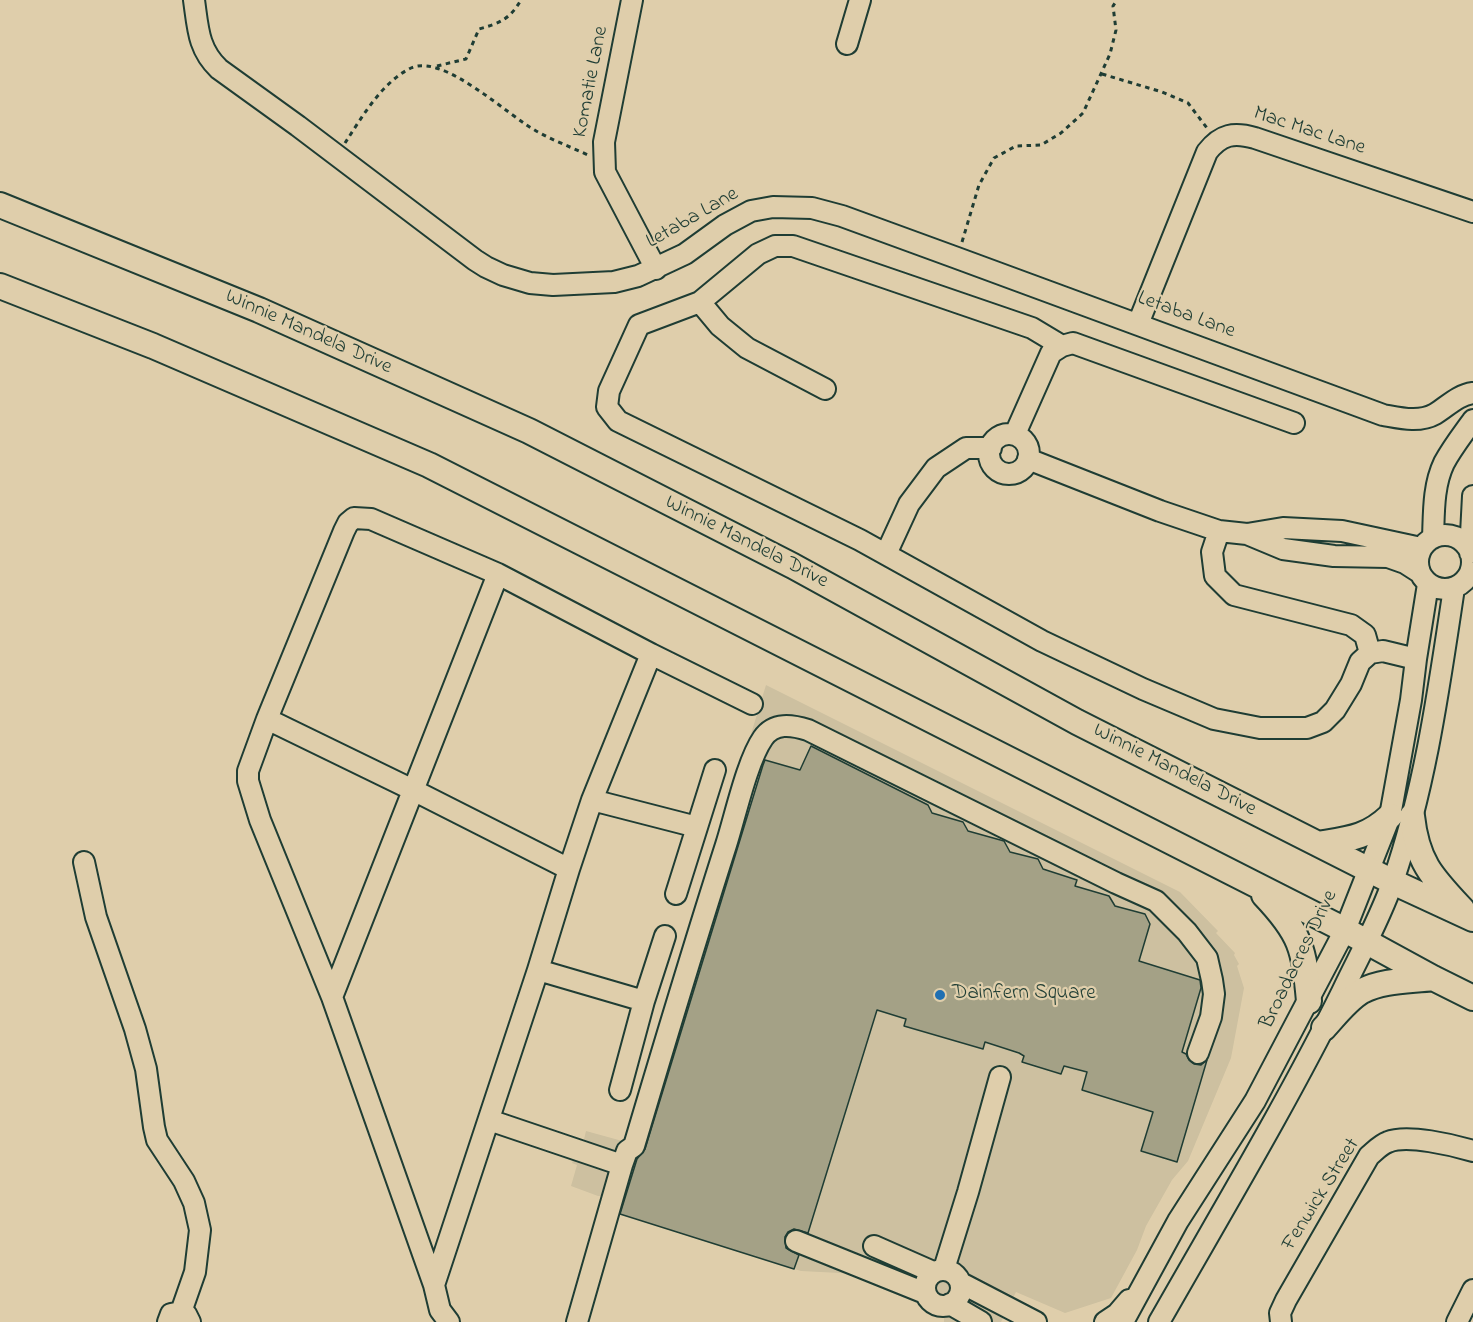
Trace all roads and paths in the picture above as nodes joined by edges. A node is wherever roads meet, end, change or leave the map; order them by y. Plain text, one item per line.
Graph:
1 (194, 0) edge
2 (521, 0) edge
3 (632, 0) edge
4 (860, 0) edge
5 (1117, 0) edge
6 (847, 44) dead end
7 (436, 66) junction
8 (1101, 74) junction
9 (1214, 144) junction
10 (337, 156) junction
11 (603, 162) junction
12 (0, 205) edge
13 (1473, 212) edge
14 (957, 258) junction
15 (656, 268) junction
16 (0, 286) edge
17 (700, 302) junction
18 (1138, 324) junction
19 (1062, 346) junction
20 (825, 389) dead end
21 (1473, 393) edge
22 (1473, 420) edge
23 (1294, 423) dead end
24 (1015, 434) junction
25 (990, 448) junction
26 (1028, 459) junction
27 (1473, 496) edge
28 (1219, 531) junction
29 (1247, 534) junction
30 (1427, 543) junction
31 (886, 554) junction
32 (1471, 557) edge
33 (498, 574) junction
34 (1424, 578) junction
35 (1464, 583) edge
36 (1370, 653) junction
37 (651, 654) junction
38 (1416, 658) junction
39 (752, 704) dead end
40 (267, 719) junction
41 (715, 770) dead end
42 (413, 790) junction
43 (592, 800) junction
44 (1401, 816) junction
45 (697, 827) junction
46 (1318, 844) junction
47 (84, 862) dead end
48 (568, 869) junction
49 (1369, 869) junction
50 (1393, 882) junction
51 (1255, 884) junction
52 (676, 894) dead end
53 (1472, 918) edge
54 (1345, 930) junction
55 (665, 936) dead end
56 (1366, 941) junction
57 (538, 970) junction
58 (1433, 978) junction
59 (332, 997) junction
60 (1473, 998) edge
61 (644, 1001) junction
62 (1309, 1001) junction
63 (1324, 1028) junction
64 (1198, 1053) dead end
65 (1000, 1077) dead end
66 (620, 1090) dead end
67 (489, 1120) junction
68 (1473, 1151) edge
69 (622, 1165) junction
70 (796, 1241) dead end
71 (874, 1246) dead end
72 (938, 1271) junction
73 (961, 1283) junction
74 (434, 1285) junction
75 (1143, 1285) junction
76 (1473, 1290) edge
77 (925, 1293) junction
78 (951, 1304) junction
79 (180, 1318) edge
80 (449, 1322) edge
81 (577, 1322) edge
82 (981, 1322) edge
83 (1036, 1322) edge
84 (1105, 1322) edge
85 (1123, 1322) edge
86 (1159, 1322) edge
87 (1281, 1322) edge
88 (1457, 1322) edge

1 - 10 street, Letaba Lane
2 - 7 path
3 - 11 street, Komatie Lane
4 - 6 street
5 - 8 path
7 - 10 path
7 - 11 path
8 - 9 path
8 - 14 path
9 - 13 street, Mac Mac Lane
9 - 18 street
10 - 15 street, Letaba Lane
11 - 15 street, Komatie Lane
12 - 46 main road, Winnie Mandela Drive
14 - 15 street, Letaba Lane
14 - 18 street, Letaba Lane
16 - 51 main road
17 - 19 street
17 - 20 street
17 - 31 street
18 - 21 street, Letaba Lane
19 - 23 street
19 - 24 street
22 - 30 street
24 - 25 street
24 - 26 street
25 - 26 street
25 - 31 street
26 - 28 street
27 - 32 street
28 - 29 street
28 - 36 street
29 - 30 street
29 - 34 street
30 - 32 street
30 - 34 street
31 - 36 street
32 - 35 street
33 - 37 street
33 - 40 street
33 - 42 street
34 - 35 street
34 - 38 street, Broadacres Drive
35 - 44 street, Broadacres Drive
36 - 38 street
37 - 39 street
37 - 43 street
38 - 44 street, Broadacres Drive
40 - 42 street
40 - 59 street
41 - 45 street
42 - 48 street
42 - 59 street
43 - 45 street
43 - 48 street
44 - 46 main road
44 - 49 street, Broadacres Drive
44 - 50 street, Broadacres Drive
44 - 53 main road
45 - 52 street
46 - 49 main road, Winnie Mandela Drive
47 - 79 street
48 - 57 street
49 - 50 main road, Winnie Mandela Drive
49 - 54 street, Broadacres Drive
50 - 53 main road, Winnie Mandela Drive
50 - 56 street, Broadacres Drive
51 - 54 main road
51 - 62 main road
54 - 56 main road
54 - 62 street, Broadacres Drive
55 - 61 street
56 - 58 main road
56 - 63 street, Broadacres Drive
57 - 61 street
57 - 67 street
58 - 60 main road
58 - 63 main road
59 - 74 street
61 - 66 street
62 - 75 street, Broadacres Drive
63 - 86 street, Broadacres Drive
64 - 69 street
65 - 72 street
67 - 69 street
67 - 74 street
68 - 87 street, Fenwick Street
69 - 81 street
70 - 77 street
71 - 72 street
72 - 73 street
72 - 77 street
73 - 78 street
73 - 83 street
74 - 80 street
75 - 84 street
75 - 85 street, Broadacres Drive
76 - 88 street
77 - 78 street
78 - 82 street

